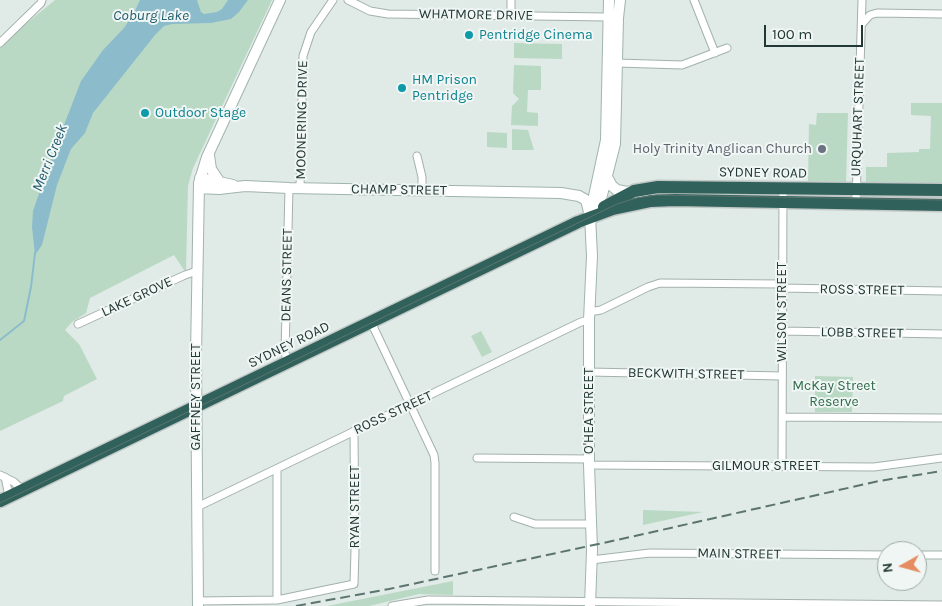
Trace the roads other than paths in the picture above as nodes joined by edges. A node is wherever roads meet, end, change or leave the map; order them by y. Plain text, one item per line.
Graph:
1 (42, 0) edge
2 (280, 0) edge
3 (334, 0) edge
4 (348, 0) edge
5 (511, 0) edge
6 (609, 0) edge
7 (620, 0) edge
8 (694, 0) edge
9 (862, 0) edge
10 (877, 13) junction
11 (942, 14) edge
12 (511, 15) junction
13 (613, 18) junction
14 (861, 25) junction
15 (0, 43) edge
16 (726, 48) dead end
17 (715, 53) junction
18 (617, 63) junction
19 (209, 154) junction
20 (417, 156) dead end
21 (607, 177) junction
22 (218, 181) junction
23 (199, 183) junction
24 (236, 186) junction
25 (595, 186) junction
26 (289, 188) junction
27 (300, 188) junction
28 (783, 188) junction
29 (856, 189) junction
30 (422, 190) junction
31 (942, 190) edge
32 (634, 191) junction
33 (561, 193) junction
34 (783, 202) junction
35 (856, 203) junction
36 (942, 205) edge
37 (590, 216) junction
38 (196, 271) junction
39 (782, 286) junction
40 (942, 291) edge
41 (589, 316) junction
42 (371, 322) junction
43 (78, 324) dead end
44 (782, 331) junction
45 (942, 334) edge
46 (288, 362) junction
47 (589, 372) junction
48 (782, 376) junction
49 (410, 405) junction
50 (196, 406) junction
51 (782, 417) junction
52 (942, 418) edge
53 (354, 431) junction
54 (477, 458) dead end
55 (942, 458) edge
56 (589, 462) junction
57 (782, 466) junction
58 (277, 468) junction
59 (2, 476) edge
60 (22, 490) junction
61 (5, 498) edge
62 (197, 507) junction
63 (514, 517) dead end
64 (590, 524) junction
65 (877, 555) edge
66 (927, 555) edge
67 (942, 555) edge
68 (591, 560) junction
69 (435, 571) dead end
70 (277, 600) junction
71 (198, 603) edge
72 (590, 604) edge
73 (732, 604) edge
74 (942, 605) edge
75 (392, 606) edge

1 - 15 street
2 - 19 street, GAFFNEY STREET
3 - 27 street, MOONERING DRIVE
4 - 12 street, WHATMORE DRIVE
5 - 12 street
6 - 13 street
7 - 13 street
8 - 17 street
9 - 10 street
9 - 14 street, URQUHART STREET
10 - 11 street
10 - 14 street
12 - 13 street, WHATMORE DRIVE
13 - 18 street
13 - 25 street
14 - 29 street, URQUHART STREET
16 - 17 street
17 - 18 street
18 - 21 street
19 - 22 street
19 - 23 street, GAFFNEY STREET
20 - 30 street
21 - 32 street
21 - 37 street
22 - 23 street, CHAMP STREET
22 - 24 street, CHAMP STREET
23 - 24 street, CHAMP STREET
23 - 38 street, GAFFNEY STREET
24 - 26 street, CHAMP STREET
25 - 33 street, CHAMP STREET
25 - 37 street
26 - 27 street, CHAMP STREET
26 - 46 street, DEANS STREET
27 - 30 street, CHAMP STREET
28 - 29 highway, SYDNEY ROAD
28 - 32 highway, SYDNEY ROAD
28 - 34 street, WILSON STREET
29 - 31 highway, SYDNEY ROAD
29 - 35 street, URQUHART STREET
30 - 33 street, CHAMP STREET
32 - 37 highway, SYDNEY ROAD
33 - 37 street, CHAMP STREET
34 - 35 highway, SYDNEY ROAD
34 - 37 highway, SYDNEY ROAD
34 - 39 street, WILSON STREET
35 - 36 highway, SYDNEY ROAD
37 - 41 street, O'HEA STREET
37 - 42 highway, SYDNEY ROAD
38 - 43 street, LAKE GROVE
38 - 50 street, GAFFNEY STREET
39 - 40 street, ROSS STREET
39 - 41 street, ROSS STREET
39 - 44 street, WILSON STREET
41 - 47 street, O'HEA STREET
41 - 49 street, ROSS STREET
42 - 46 highway, SYDNEY ROAD
42 - 49 street
44 - 45 street, LOBB STREET
44 - 48 street, WILSON STREET
46 - 50 highway, SYDNEY ROAD
47 - 48 street, BECKWITH STREET
47 - 56 street, O'HEA STREET
48 - 51 street, WILSON STREET
49 - 53 street, ROSS STREET
49 - 69 street
50 - 60 highway, SYDNEY ROAD
50 - 62 street, GAFFNEY STREET
51 - 52 street
51 - 57 street, WILSON STREET
53 - 58 street, ROSS STREET
53 - 70 street, RYAN STREET
54 - 56 street, GILMOUR STREET
55 - 57 street, GILMOUR STREET
56 - 57 street, GILMOUR STREET
56 - 64 street, O'HEA STREET
58 - 62 street, ROSS STREET
58 - 70 street
59 - 60 street
59 - 61 street
60 - 61 highway, SYDNEY ROAD
62 - 71 street, GAFFNEY STREET
63 - 64 street
64 - 68 street, O'HEA STREET
65 - 68 street, MAIN STREET
66 - 67 street
68 - 72 street, O'HEA STREET
70 - 71 street
72 - 73 street
72 - 75 street
73 - 74 street

